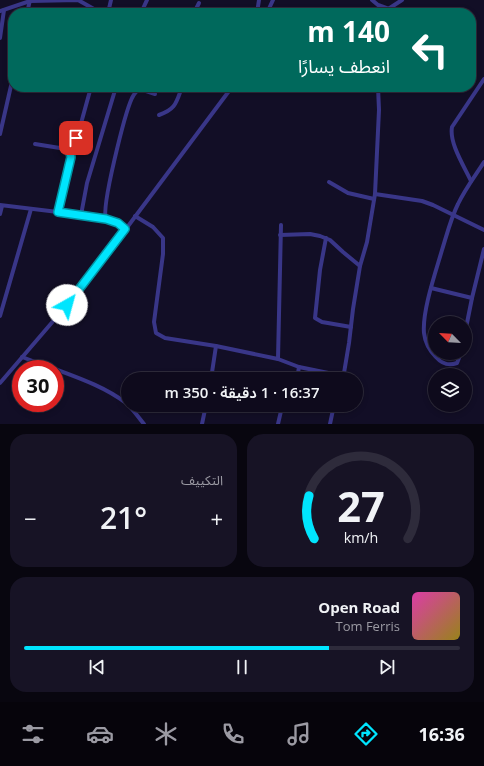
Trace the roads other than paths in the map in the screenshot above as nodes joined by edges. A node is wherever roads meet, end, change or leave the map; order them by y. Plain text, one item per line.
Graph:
1 (30, 0) edge
2 (372, 0) edge
3 (402, 0) edge
4 (198, 3) dead end
5 (93, 8) edge
6 (196, 8) edge
7 (389, 8) joint
8 (2, 10) edge
9 (0, 38) edge
10 (484, 79) edge
11 (476, 91) edge
12 (10, 92) edge
13 (90, 92) edge
14 (114, 92) edge
15 (135, 92) edge
16 (149, 92) edge
17 (180, 92) edge
18 (227, 92) edge
19 (378, 92) edge
20 (475, 92) edge
21 (155, 94) dead end
22 (159, 115) dead end
23 (0, 134) edge
24 (35, 144) dead end
25 (69, 151) junction
26 (484, 162) edge
27 (471, 180) junction
28 (329, 182) dead end
29 (375, 194) junction
30 (374, 199) junction
31 (1, 206) edge
32 (31, 209) junction
33 (58, 212) junction
34 (0, 214) edge
35 (81, 215) junction
36 (454, 215) junction
37 (135, 216) junction
38 (106, 219) junction
39 (281, 225) dead end
40 (125, 229) junction
41 (484, 230) edge
42 (280, 235) junction
43 (326, 238) junction
44 (484, 249) edge
45 (360, 266) junction
46 (431, 288) junction
47 (472, 298) junction
48 (0, 316) edge
49 (468, 316) edge
50 (351, 327) junction
51 (216, 346) junction
52 (428, 347) edge
53 (22, 357) junction
54 (278, 359) junction
55 (30, 360) edge
56 (440, 360) edge
57 (458, 360) edge
58 (299, 367) junction
59 (64, 372) edge
60 (212, 372) edge
61 (298, 372) edge
62 (319, 372) edge
63 (344, 372) edge
64 (0, 383) edge
65 (205, 412) edge
66 (281, 412) edge
67 (333, 412) edge
68 (144, 424) edge
69 (202, 424) edge
70 (278, 424) edge
71 (330, 424) edge

1 - 5 street
1 - 8 street
2 - 7 street
3 - 7 street
4 - 6 street
8 - 9 street
10 - 11 street
12 - 23 street
13 - 25 street
14 - 35 street
15 - 38 street
16 - 21 street
17 - 22 street
18 - 37 street
19 - 29 street
20 - 27 street
24 - 25 street
25 - 33 street
26 - 27 street
27 - 36 street
28 - 30 street
29 - 30 street
29 - 36 street
30 - 45 street
31 - 32 street
31 - 34 street
32 - 33 street
32 - 48 street
33 - 35 street
35 - 38 street
36 - 41 street
36 - 46 street
37 - 40 street
37 - 51 street
38 - 40 street
39 - 42 street
40 - 53 street
42 - 43 street
42 - 54 street
43 - 45 street
43 - 50 street
44 - 47 street
45 - 50 street
46 - 47 street
46 - 52 street
47 - 49 street
50 - 63 street
51 - 54 street
51 - 60 street
53 - 55 street
53 - 64 street
54 - 58 street
56 - 57 street
58 - 61 street
58 - 62 street
59 - 68 street
65 - 69 street
66 - 70 street
67 - 71 street

